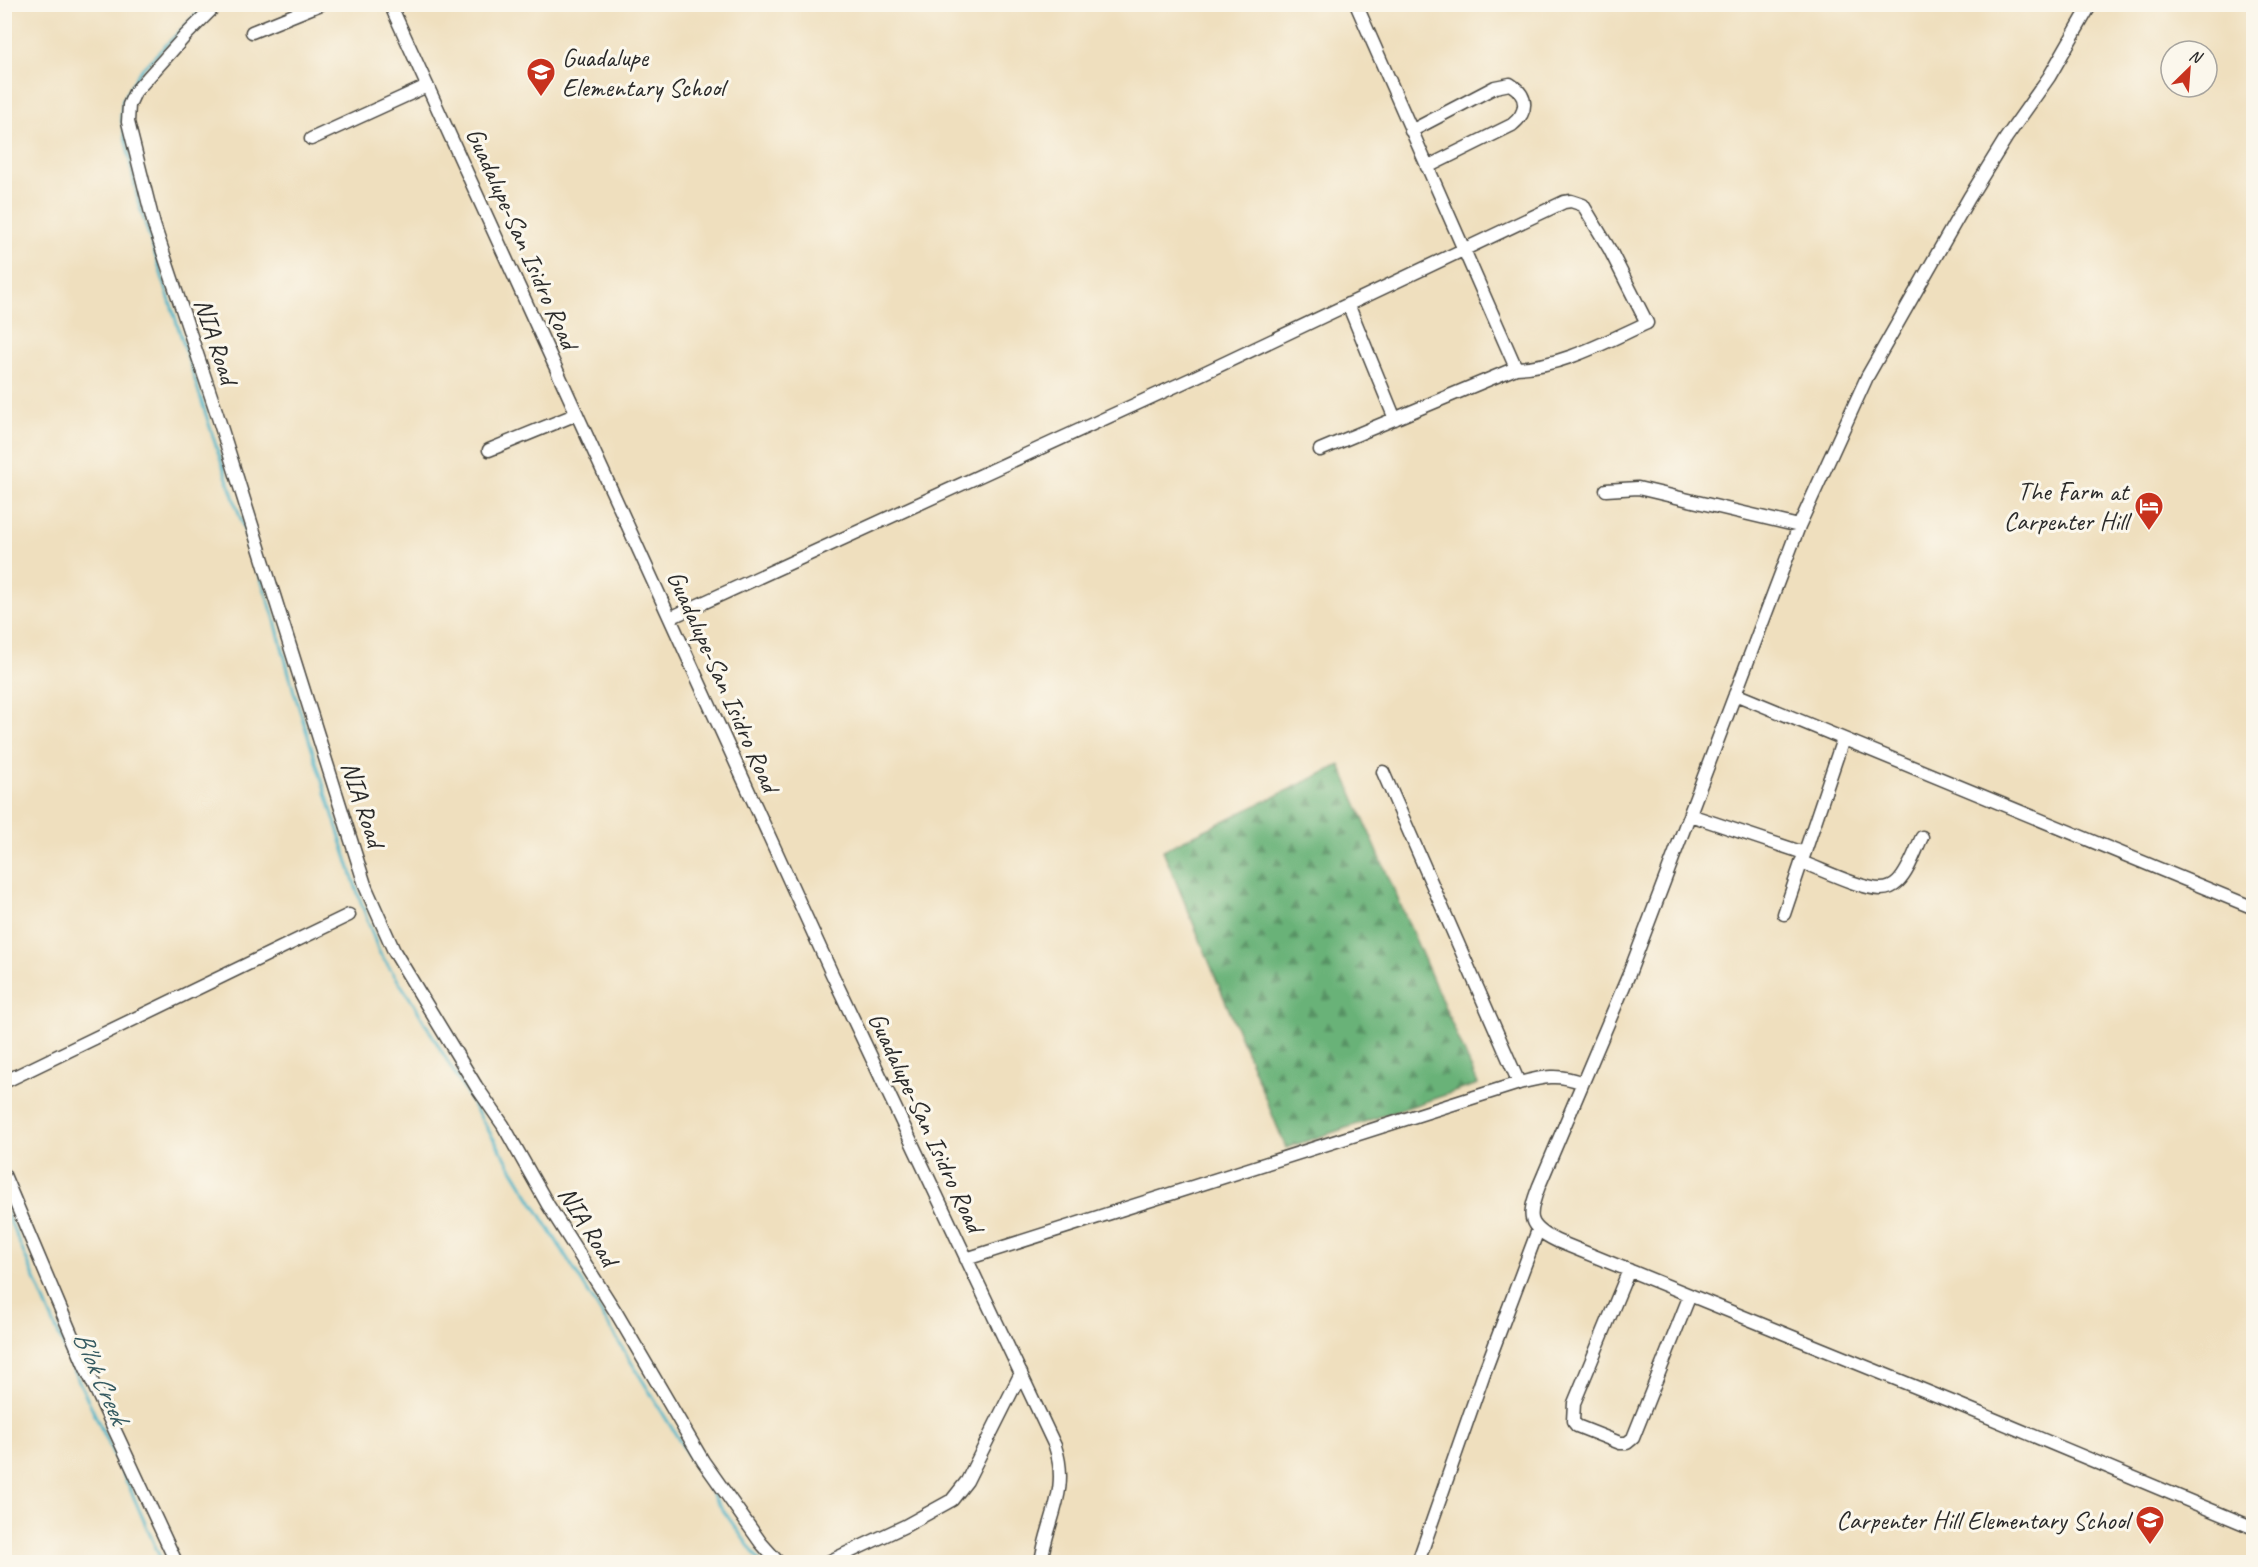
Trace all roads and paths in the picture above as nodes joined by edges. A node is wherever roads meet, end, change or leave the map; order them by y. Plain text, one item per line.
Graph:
1 (217, 4) edge
2 (321, 4) edge
3 (390, 4) edge
4 (1356, 4) edge
5 (2091, 4) edge
6 (252, 32) dead end
7 (428, 86) junction
8 (1411, 130) junction
9 (312, 139) dead end
10 (1427, 167) junction
11 (1464, 250) junction
12 (1348, 304) junction
13 (1516, 368) junction
14 (577, 414) junction
15 (1395, 419) junction
16 (489, 450) dead end
17 (1320, 450) dead end
18 (1606, 490) dead end
19 (1799, 526) junction
20 (670, 618) junction
21 (1735, 694) junction
22 (1843, 739) junction
23 (1383, 772) dead end
24 (1690, 815) junction
25 (1922, 837) dead end
26 (1803, 857) junction
27 (2253, 908) edge
28 (1784, 914) dead end
29 (350, 915) dead end
30 (4, 1082) edge
31 (1519, 1083) junction
32 (1582, 1083) junction
33 (4, 1175) edge
34 (8, 1193) edge
35 (1538, 1230) junction
36 (966, 1259) junction
37 (1629, 1270) junction
38 (1690, 1295) junction
39 (1021, 1373) junction
40 (2253, 1528) edge
41 (176, 1563) edge
42 (778, 1563) edge
43 (828, 1563) edge
44 (1041, 1563) edge
45 (1418, 1563) edge

1 - 42 street, NIA Road
2 - 6 street
3 - 7 street, Guadalupe-San Isidro Road
4 - 8 street
5 - 19 street
7 - 9 street
7 - 14 street, Guadalupe-San Isidro Road
8 - 10 street
8 - 10 street
10 - 11 street
11 - 12 street
11 - 13 street
11 - 13 street
12 - 15 street
12 - 20 street
13 - 15 street
14 - 16 street
14 - 20 street, Guadalupe-San Isidro Road
15 - 17 street
18 - 19 street
19 - 21 street
20 - 36 street, Guadalupe-San Isidro Road
21 - 22 street
21 - 24 street
22 - 26 street
22 - 27 street
23 - 31 street
24 - 26 street
24 - 32 street
25 - 26 street
26 - 28 street
29 - 30 street
31 - 32 street
31 - 36 street
32 - 35 street
33 - 34 street
34 - 41 street
35 - 37 street
35 - 45 street
36 - 39 street, Guadalupe-San Isidro Road
37 - 38 street
37 - 38 street
38 - 40 street
39 - 43 street
39 - 44 street, Guadalupe-San Isidro Road

